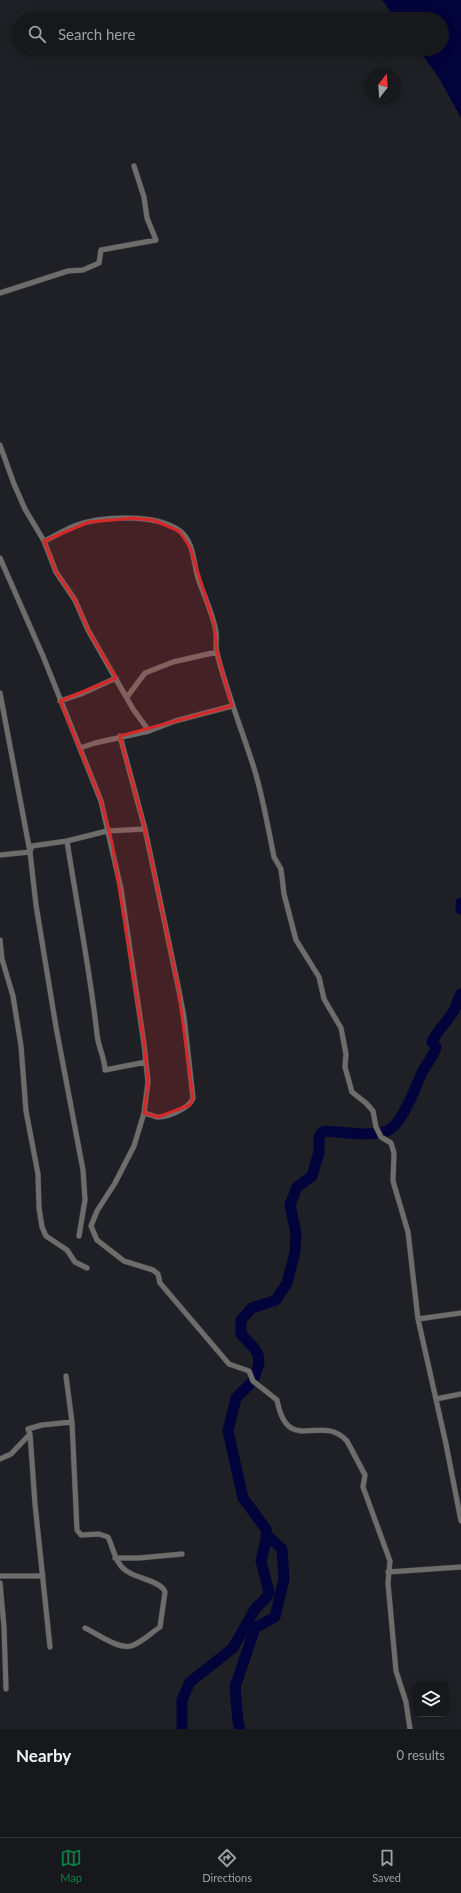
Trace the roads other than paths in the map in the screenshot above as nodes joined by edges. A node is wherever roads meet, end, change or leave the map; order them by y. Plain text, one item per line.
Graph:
1 (134, 166) dead end
2 (0, 293) edge
3 (0, 445) edge
4 (44, 542) junction
5 (0, 559) edge
6 (217, 652) junction
7 (116, 678) junction
8 (0, 693) edge
9 (127, 697) junction
10 (60, 701) junction
11 (232, 706) junction
12 (149, 731) junction
13 (120, 736) junction
14 (80, 748) junction
15 (146, 829) junction
16 (107, 831) junction
17 (68, 841) junction
18 (30, 852) junction
19 (0, 855) edge
20 (0, 940) edge
21 (146, 1062) junction
22 (144, 1113) junction
23 (79, 1236) dead end
24 (87, 1268) dead end
25 (461, 1312) edge
26 (418, 1319) junction
27 (66, 1376) dead end
28 (461, 1394) edge
29 (436, 1399) junction
30 (72, 1422) junction
31 (30, 1434) junction
32 (0, 1459) edge
33 (461, 1521) edge
34 (182, 1554) dead end
35 (116, 1558) junction
36 (461, 1567) edge
37 (388, 1572) junction
38 (0, 1576) edge
39 (43, 1576) junction
40 (0, 1583) edge
41 (85, 1628) dead end
42 (50, 1647) dead end
43 (6, 1689) dead end
44 (410, 1729) edge

1 - 2 street
3 - 4 street
4 - 6 street
4 - 7 street
5 - 10 street
6 - 9 street
6 - 11 street
7 - 9 street
7 - 10 street
8 - 18 street
9 - 12 street
10 - 14 street
11 - 12 street
11 - 26 street
12 - 13 street
13 - 14 street
13 - 15 street
14 - 16 street
15 - 16 street
15 - 22 street
16 - 17 street
16 - 21 street
17 - 18 street
17 - 21 street
18 - 19 street
18 - 23 street
20 - 24 street
21 - 22 street
22 - 37 street
25 - 26 street
26 - 29 street
27 - 30 street
28 - 29 street
29 - 33 street
30 - 31 street
30 - 35 street
31 - 32 street
31 - 39 street
34 - 35 street
35 - 41 street
36 - 37 street
37 - 44 street
38 - 39 street
39 - 42 street
40 - 43 street

